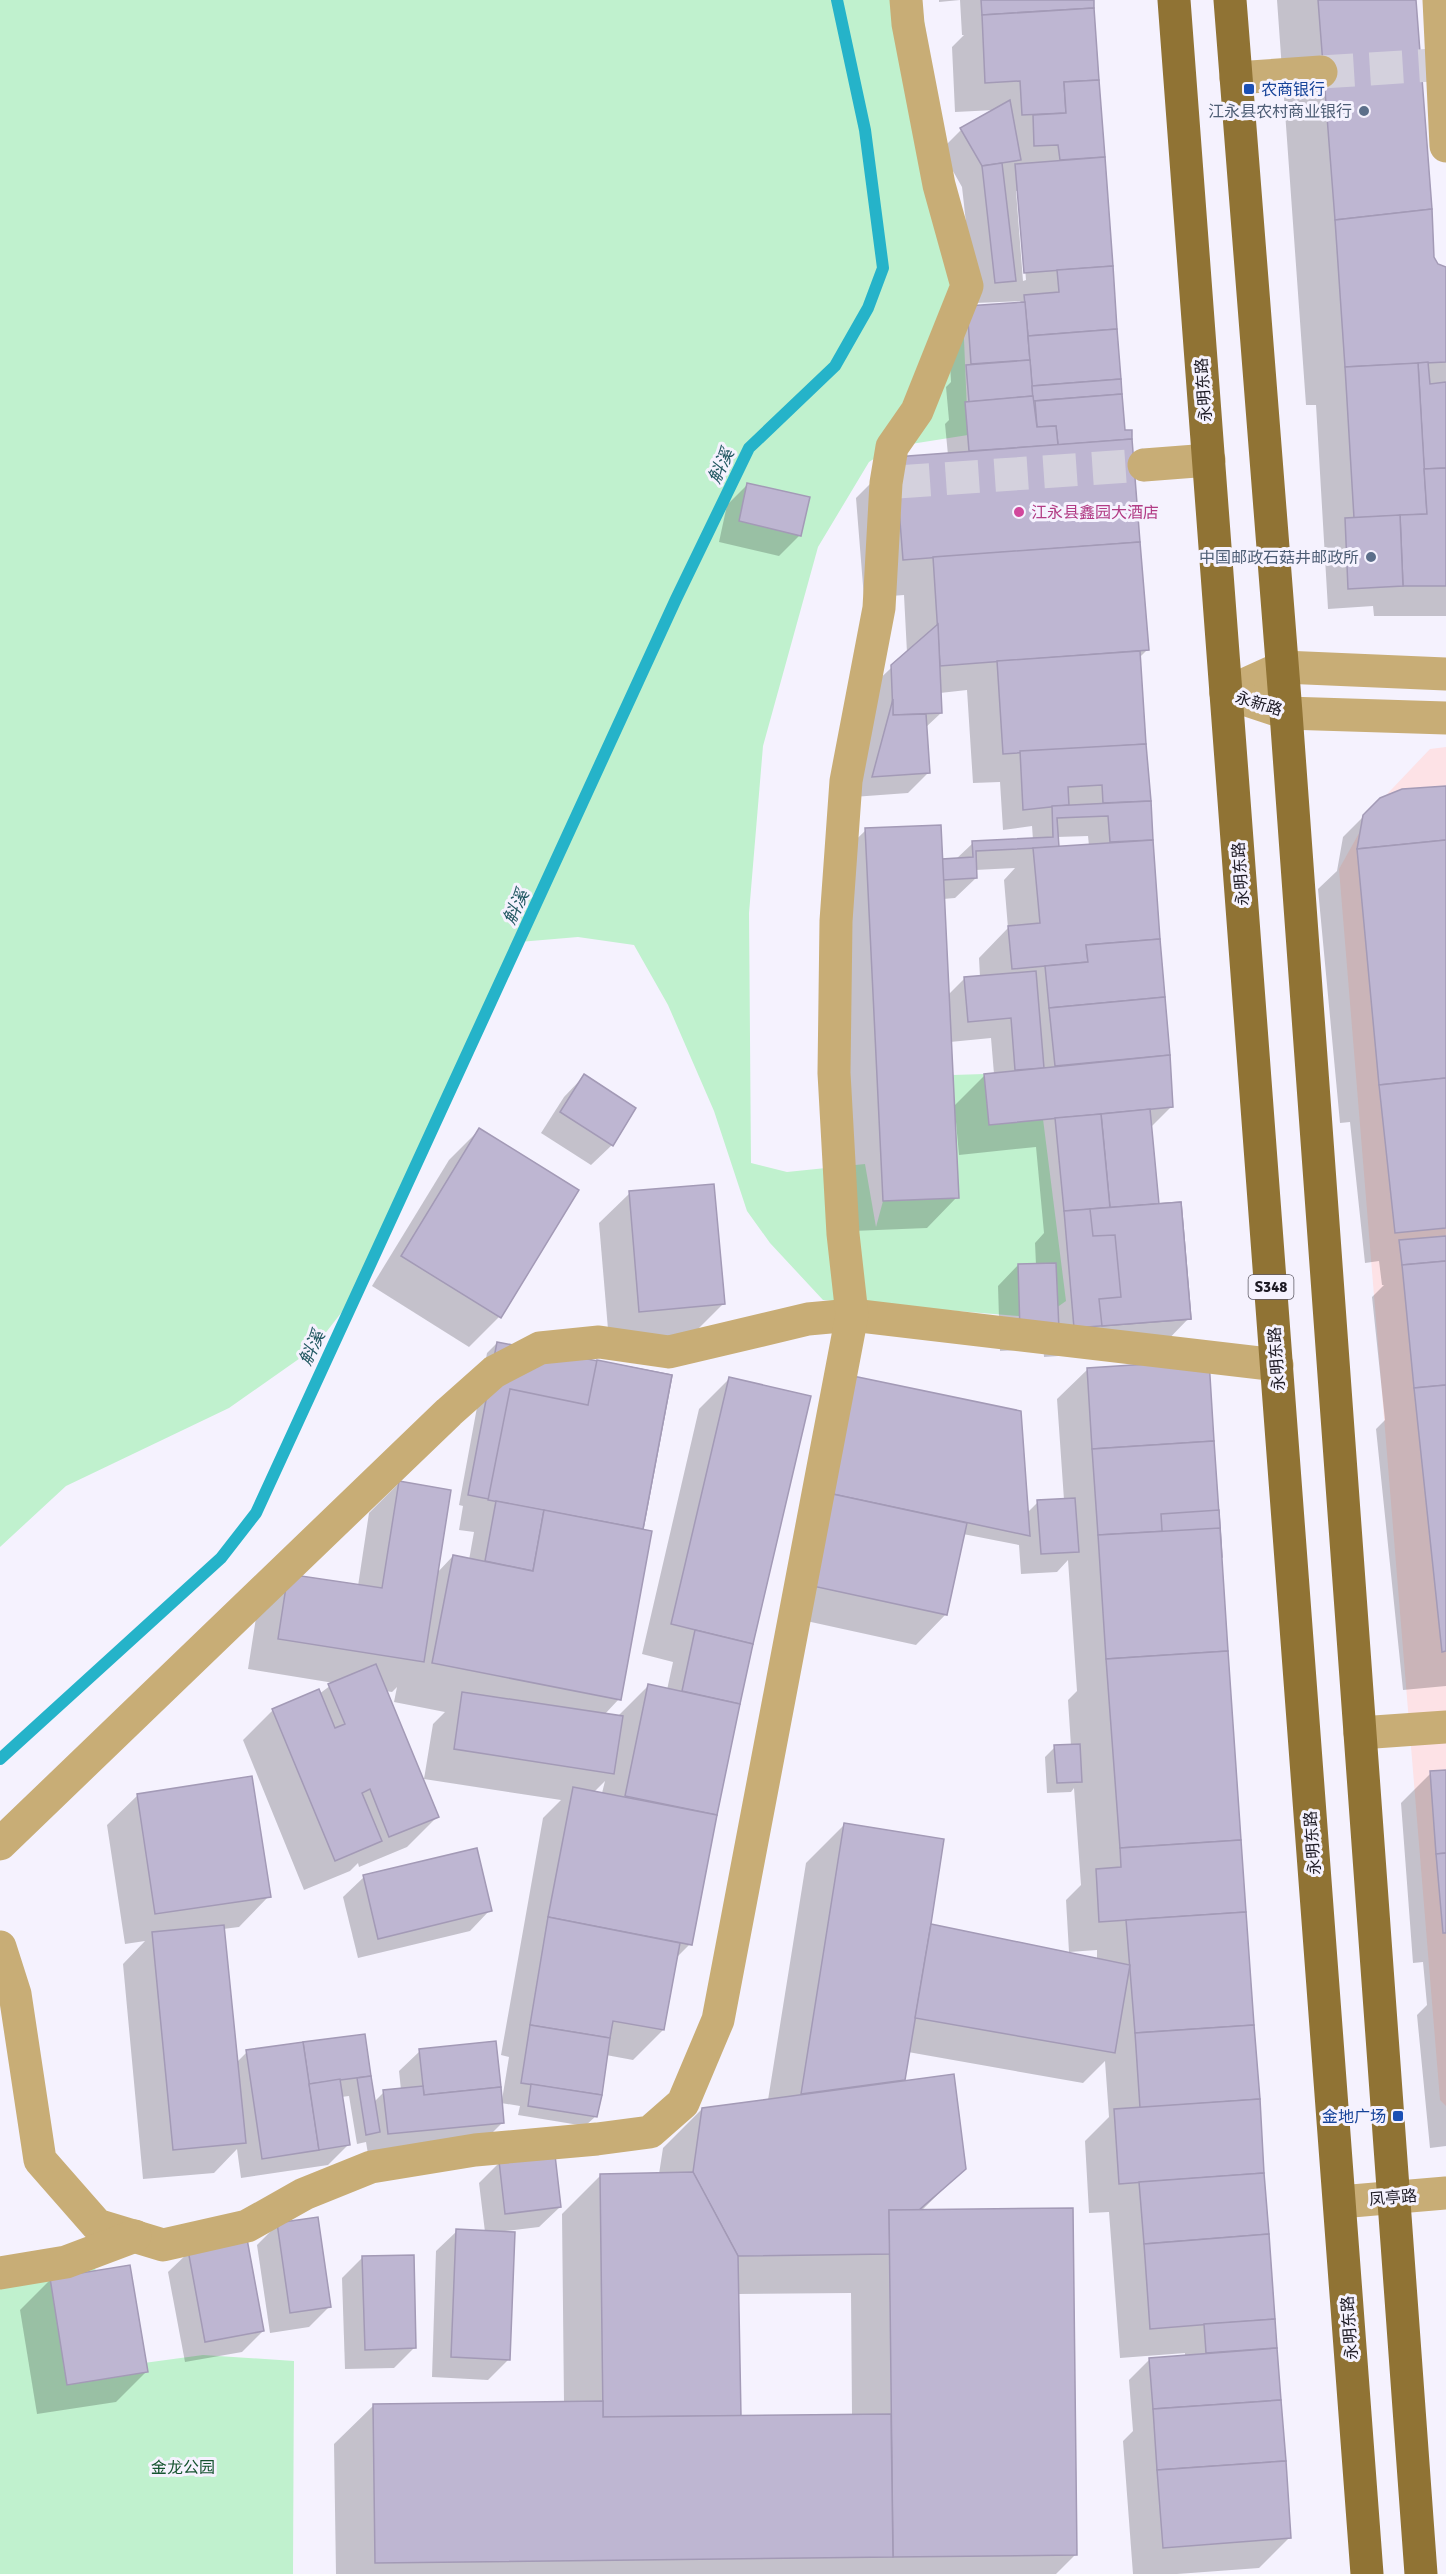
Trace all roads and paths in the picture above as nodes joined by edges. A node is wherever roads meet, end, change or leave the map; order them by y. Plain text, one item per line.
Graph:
1 (906, 0) edge
2 (1174, 0) edge
3 (1230, 0) edge
4 (1441, 9) edge
5 (1321, 72) tunnel mouth
6 (1236, 78) junction
7 (1446, 146) edge
8 (1209, 460) junction
9 (1144, 465) tunnel mouth
10 (1282, 667) junction
11 (1446, 674) edge
12 (1226, 693) junction
13 (1286, 713) junction
14 (1446, 718) edge
15 (852, 1315) junction
16 (1277, 1365) junction
17 (1446, 1726) edge
18 (1360, 1733) junction
19 (0, 1844) edge
20 (0, 1947) edge
21 (1446, 2193) edge
22 (1393, 2197) junction
23 (1340, 2202) junction
24 (135, 2236) junction
25 (0, 2273) edge
26 (1368, 2574) edge
27 (1420, 2574) edge

1 - 15 street
2 - 8 main road, 永明东路 / S348
3 - 6 main road
4 - 7 street
5 - 6 street
6 - 10 main road
8 - 9 street
8 - 12 main road, 永明东路 / S348
10 - 11 street, 永新路
10 - 12 street, 永新路
10 - 13 main road
12 - 13 street, 永新路
12 - 16 main road, 永明东路 / S348
13 - 14 street, 永新路
13 - 18 main road
15 - 16 street
15 - 19 street
15 - 24 street
16 - 23 main road, 永明东路 / S348
17 - 18 street
18 - 22 main road
20 - 24 street
21 - 22 street, 凤亭路
22 - 23 street, 凤亭路
22 - 27 main road
23 - 26 main road, 永明东路 / S348
24 - 25 street

